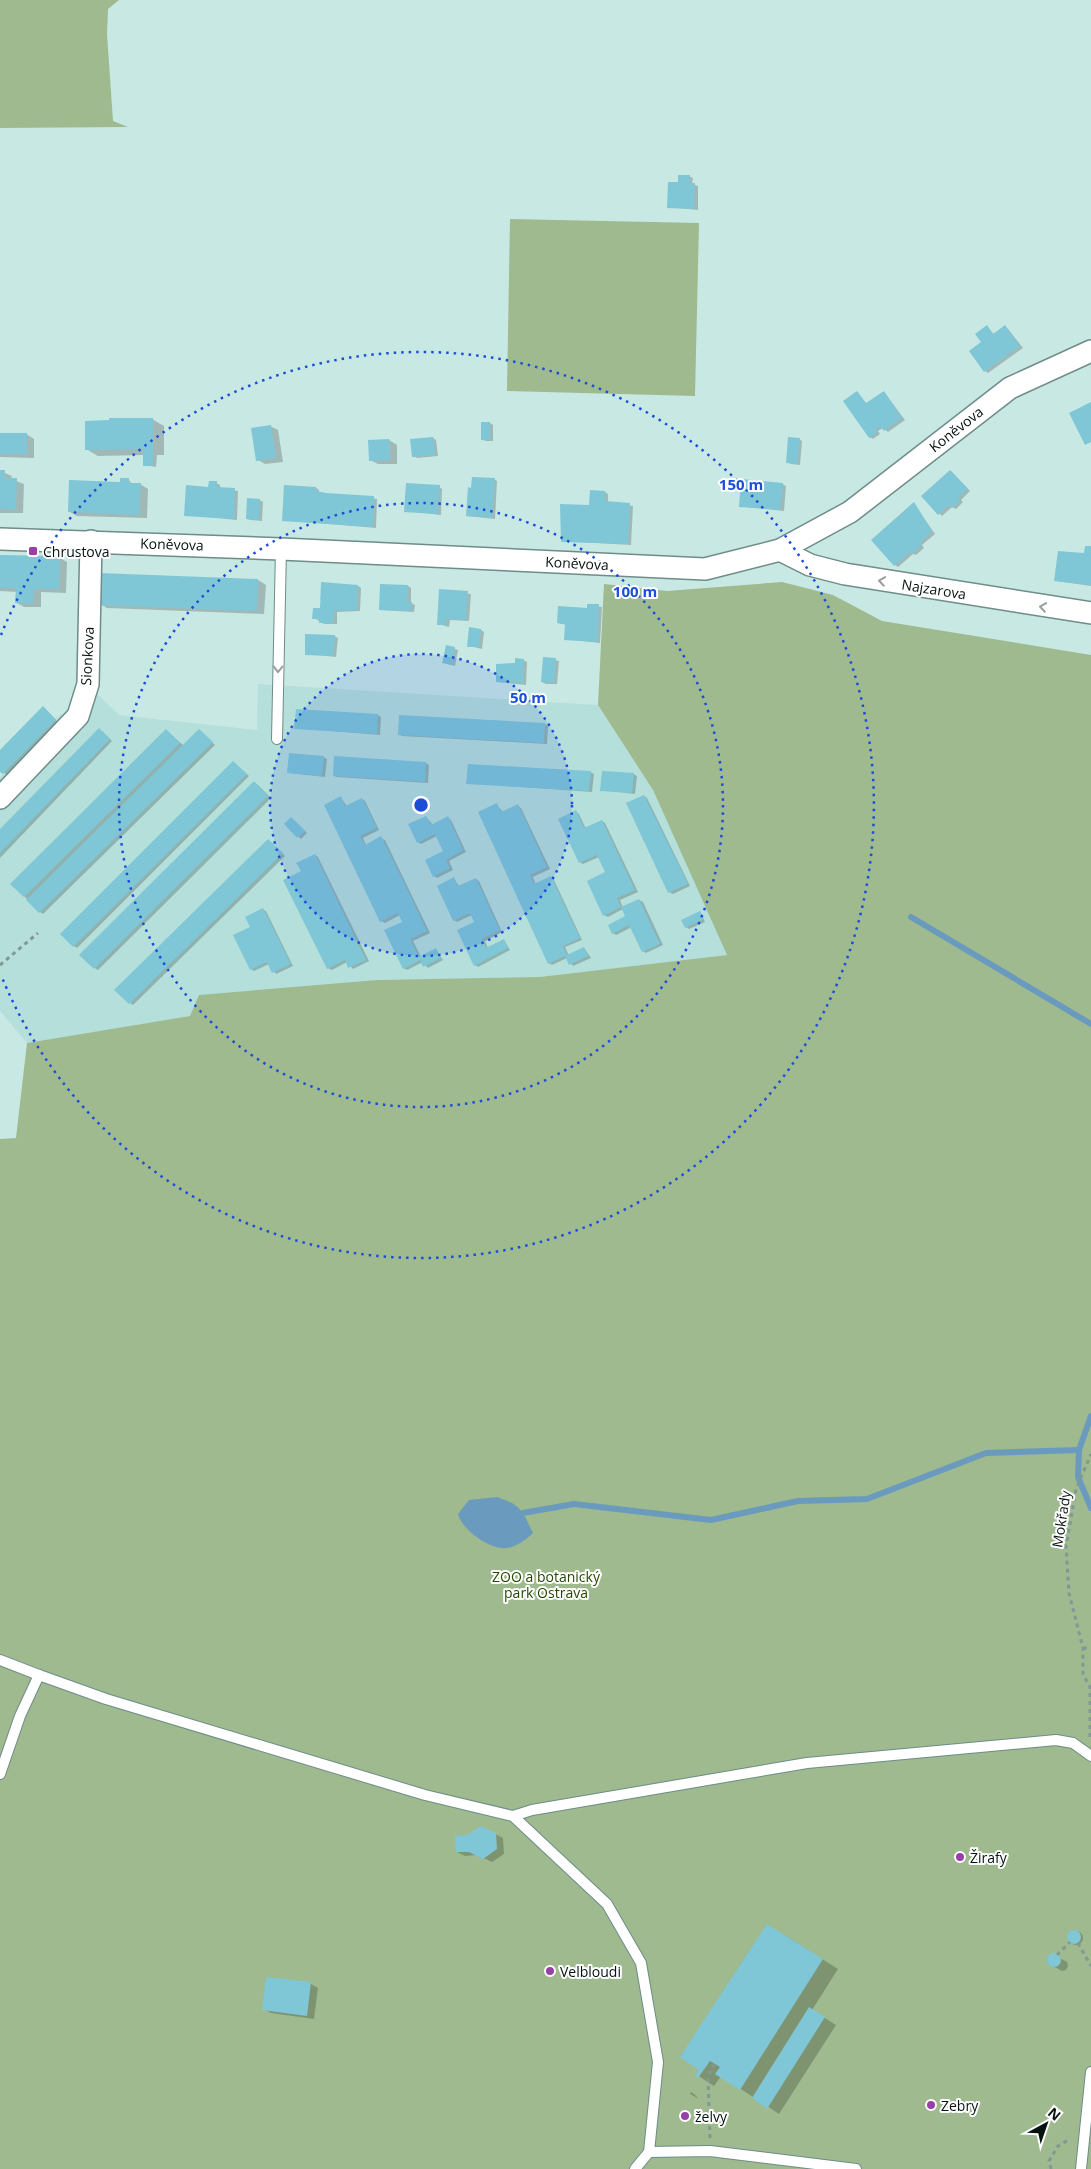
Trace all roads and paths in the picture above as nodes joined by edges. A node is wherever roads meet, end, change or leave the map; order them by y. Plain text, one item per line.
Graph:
1 (1091, 351) edge
2 (0, 539) edge
3 (91, 541) junction
4 (281, 549) junction
5 (780, 550) junction
6 (1091, 613) edge
7 (277, 739) dead end
8 (0, 798) edge
9 (38, 933) dead end
10 (0, 966) edge
11 (1091, 1454) edge
12 (1083, 1648) junction
13 (1091, 1648) edge
14 (0, 1660) edge
15 (38, 1675) junction
16 (1090, 1687) edge
17 (1089, 1754) edge
18 (0, 1774) edge
19 (513, 1816) junction
20 (1070, 1942) dead end
21 (1078, 1943) dead end
22 (1056, 1955) dead end
23 (1091, 1966) edge
24 (714, 2064) dead end
25 (1091, 2072) edge
26 (1086, 2124) junction
27 (710, 2151) junction
28 (649, 2152) junction
29 (635, 2169) edge
30 (856, 2169) edge
31 (1050, 2169) edge
32 (1081, 2169) edge

1 - 5 street, Koněvova
2 - 3 street, Koněvova
3 - 4 street, Koněvova
3 - 8 street, Sionkova
4 - 5 street, Koněvova
4 -> 7 lane
6 -> 5 street, Najzarova
9 - 10 path
11 - 12 path, Mokřady
12 - 13 path
12 - 16 path, Mokřady
14 - 15 lane
15 - 18 lane
15 - 19 lane
16 - 17 path, Mokřady
17 - 19 lane
19 - 28 lane
20 - 22 path
21 - 23 path
24 - 27 path
25 - 26 lane
26 - 31 path
26 - 32 lane
27 - 28 lane
27 - 30 lane
28 - 29 lane

